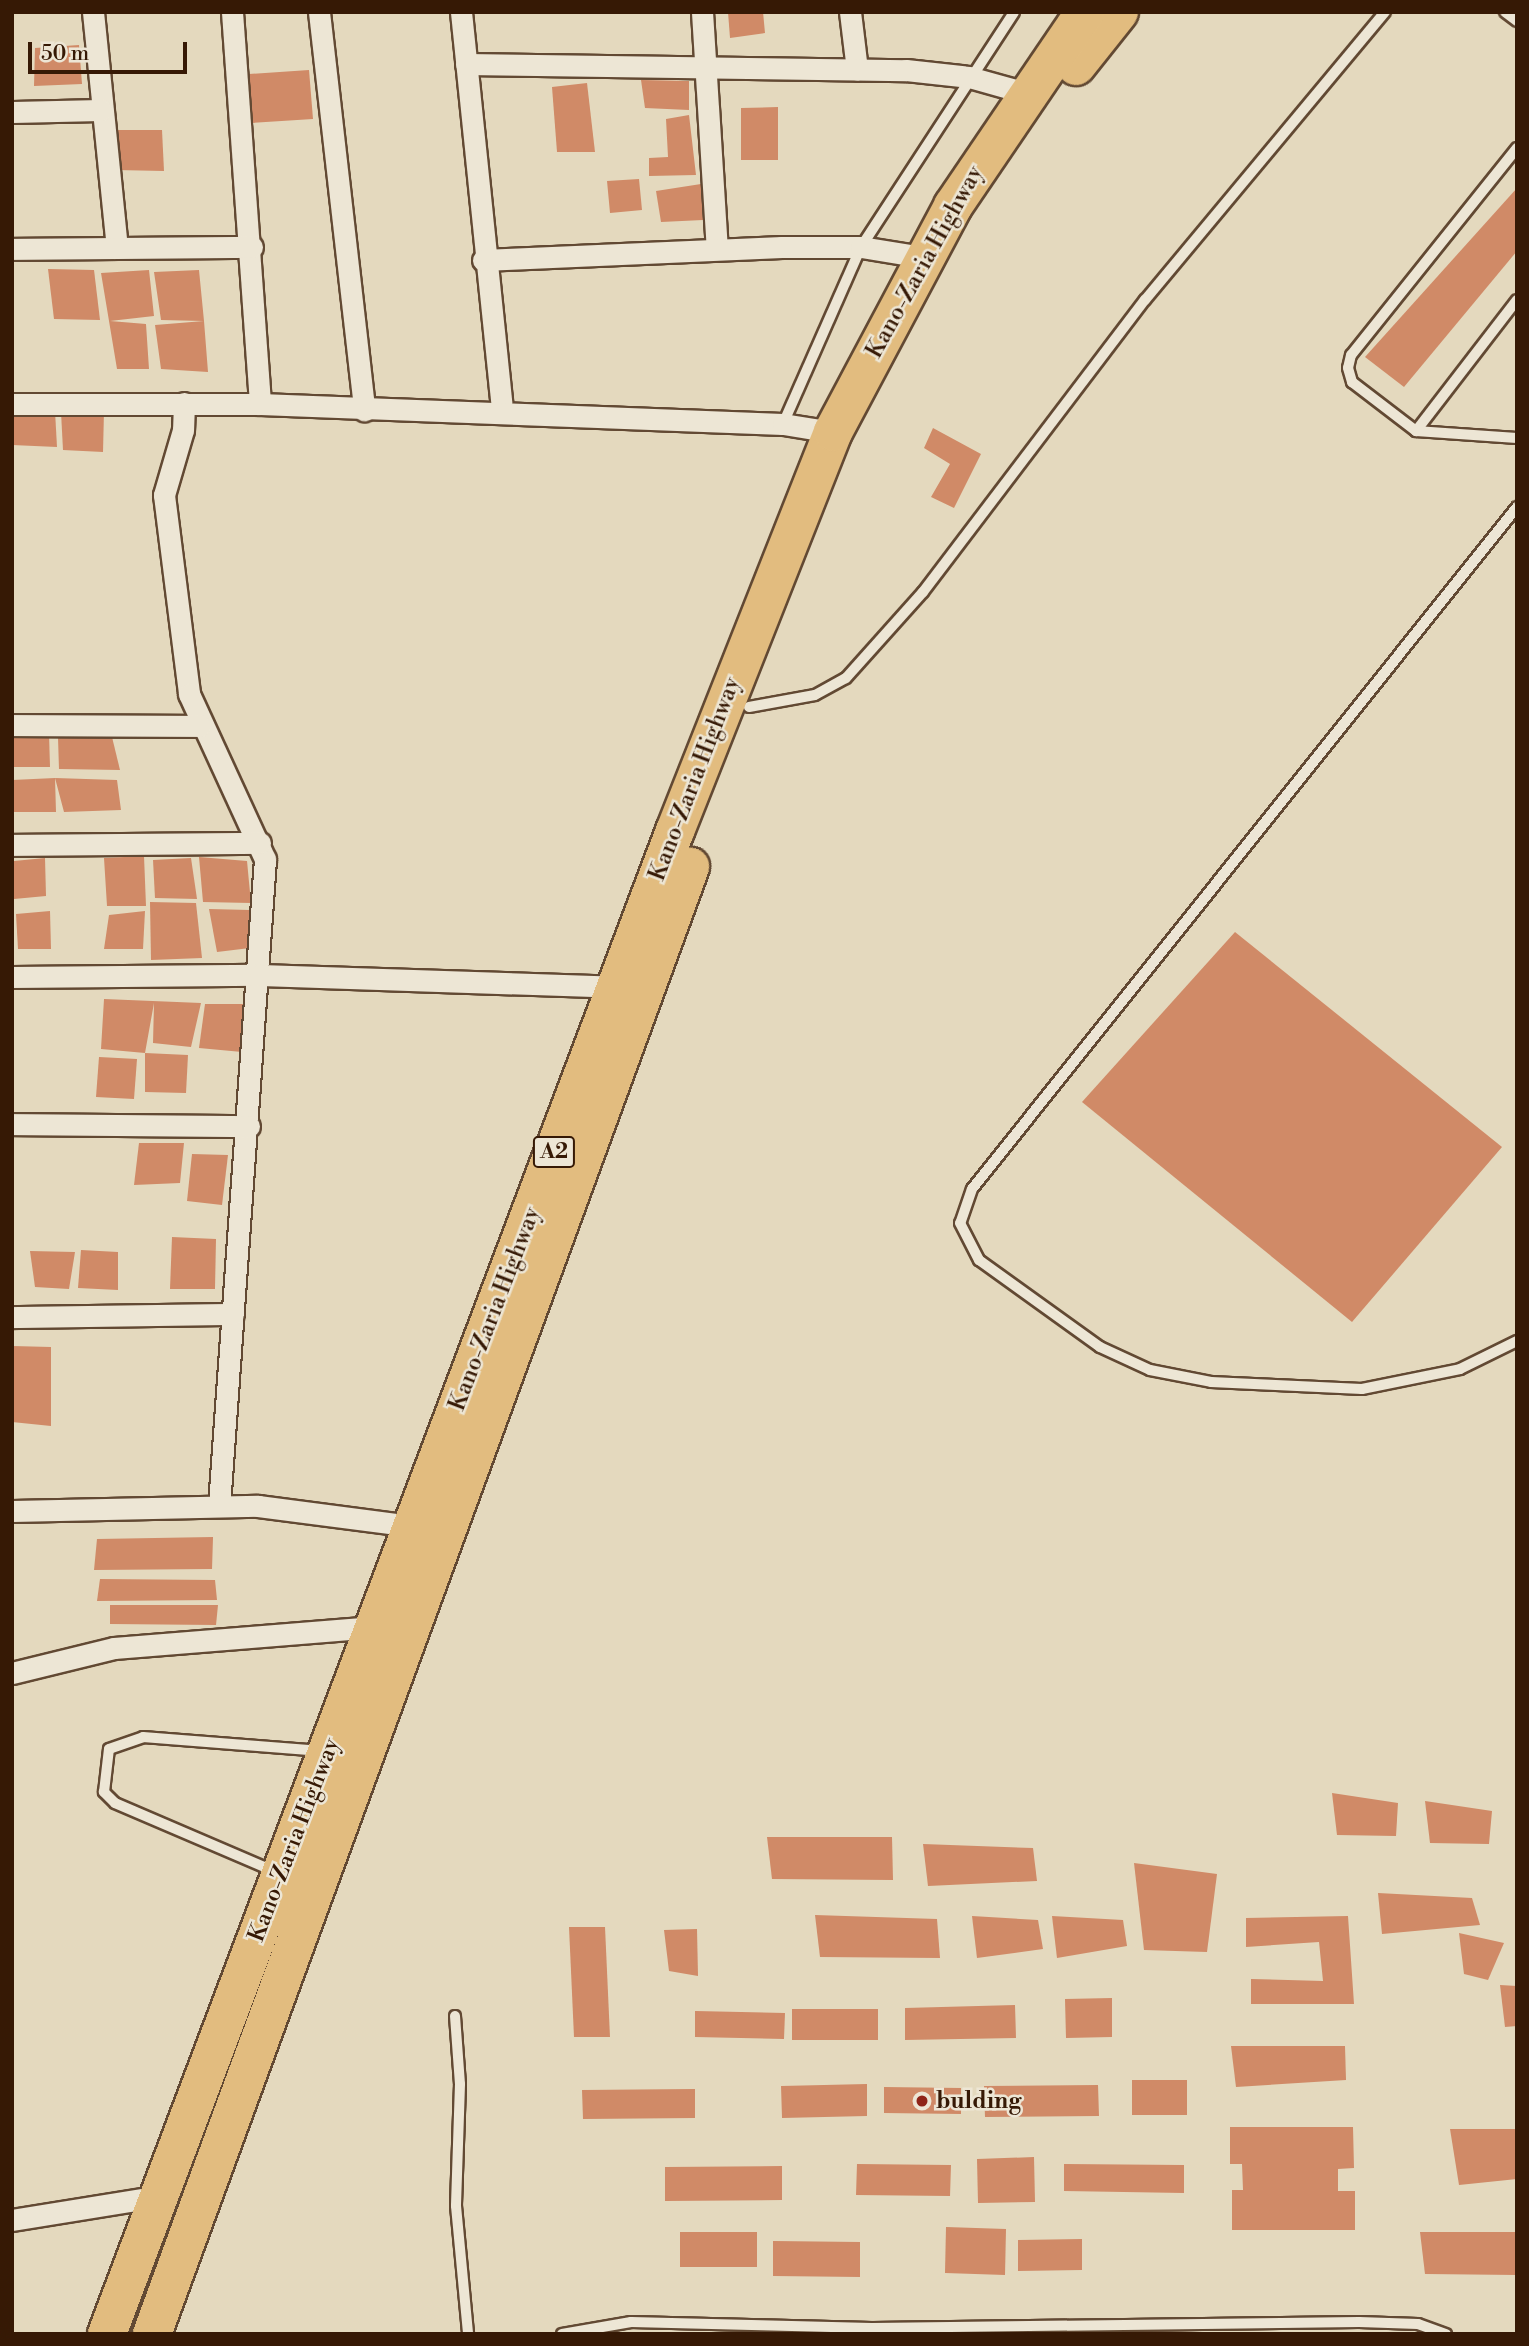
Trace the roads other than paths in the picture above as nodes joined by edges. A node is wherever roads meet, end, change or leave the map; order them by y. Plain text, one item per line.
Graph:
1 (93, 12) edge
2 (232, 12) edge
3 (319, 12) edge
4 (461, 12) edge
5 (702, 12) edge
6 (850, 12) edge
7 (1014, 12) edge
8 (1086, 12) edge
9 (1119, 12) edge
10 (1385, 12) edge
11 (1505, 12) edge
12 (1517, 21) edge
13 (466, 64) junction
14 (706, 68) junction
15 (857, 70) junction
16 (969, 77) junction
17 (1026, 93) junction
18 (101, 110) junction
19 (12, 112) edge
20 (1517, 148) edge
21 (252, 247) junction
22 (861, 247) junction
23 (117, 248) junction
24 (12, 249) edge
25 (718, 249) junction
26 (923, 257) junction
27 (483, 260) junction
28 (1517, 300) edge
29 (184, 403) junction
30 (12, 404) edge
31 (260, 404) junction
32 (364, 410) junction
33 (502, 412) junction
34 (783, 424) junction
35 (1416, 431) junction
36 (833, 432) junction
37 (1517, 438) edge
38 (1517, 507) edge
39 (749, 707) junction
40 (12, 725) edge
41 (200, 726) junction
42 (260, 843) junction
43 (12, 845) edge
44 (260, 975) junction
45 (12, 977) edge
46 (616, 987) junction
47 (12, 1124) edge
48 (249, 1126) junction
49 (233, 1314) junction
50 (12, 1317) edge
51 (1517, 1341) edge
52 (219, 1505) junction
53 (12, 1511) edge
54 (413, 1526) junction
55 (374, 1627) junction
56 (12, 1673) edge
57 (328, 1751) junction
58 (281, 1874) junction
59 (455, 2016) dead end
60 (160, 2196) junction
61 (12, 2220) edge
62 (107, 2334) edge
63 (152, 2334) edge
64 (468, 2334) edge
65 (562, 2334) edge
66 (1446, 2334) edge

1 - 18 street
2 - 21 street
3 - 32 street
4 - 13 street
5 - 14 street
6 - 15 street
7 - 16 lane
8 - 17 highway, Kano-Zaria Highway / A2
9 - 39 highway, Kano-Zaria Highway / A2
10 - 39 lane
11 - 12 lane
13 - 14 street
13 - 27 street
14 - 15 street
14 - 25 street
15 - 16 street
16 - 17 street
16 - 22 lane
17 - 26 highway, Kano-Zaria Highway / A2
18 - 19 street
18 - 23 street
20 - 35 lane
21 - 23 street
21 - 31 street
22 - 25 street
22 - 26 street
22 - 34 lane
23 - 24 street
25 - 27 street
26 - 36 highway, Kano-Zaria Highway / A2
27 - 33 street
28 - 35 lane
29 - 30 street
29 - 31 street
29 - 41 street
31 - 32 street
32 - 33 street
33 - 34 street
34 - 36 street
35 - 37 lane
36 - 46 highway, Kano-Zaria Highway / A2
38 - 51 lane
39 - 63 highway, Kano-Zaria Highway / A2
40 - 41 street
41 - 42 street
42 - 43 street
42 - 44 street
44 - 45 street
44 - 46 street
44 - 48 street
46 - 54 highway, Kano-Zaria Highway / A2
47 - 48 street
48 - 49 street
49 - 50 street
49 - 52 street
52 - 53 street
52 - 54 street
54 - 55 highway, Kano-Zaria Highway / A2
55 - 56 street
55 - 57 highway, Kano-Zaria Highway / A2
57 - 58 highway, Kano-Zaria Highway / A2
57 - 58 lane
58 - 60 highway, Kano-Zaria Highway / A2
59 - 64 lane
60 - 61 street
60 - 62 highway, Kano-Zaria Highway / A2
65 - 66 lane

